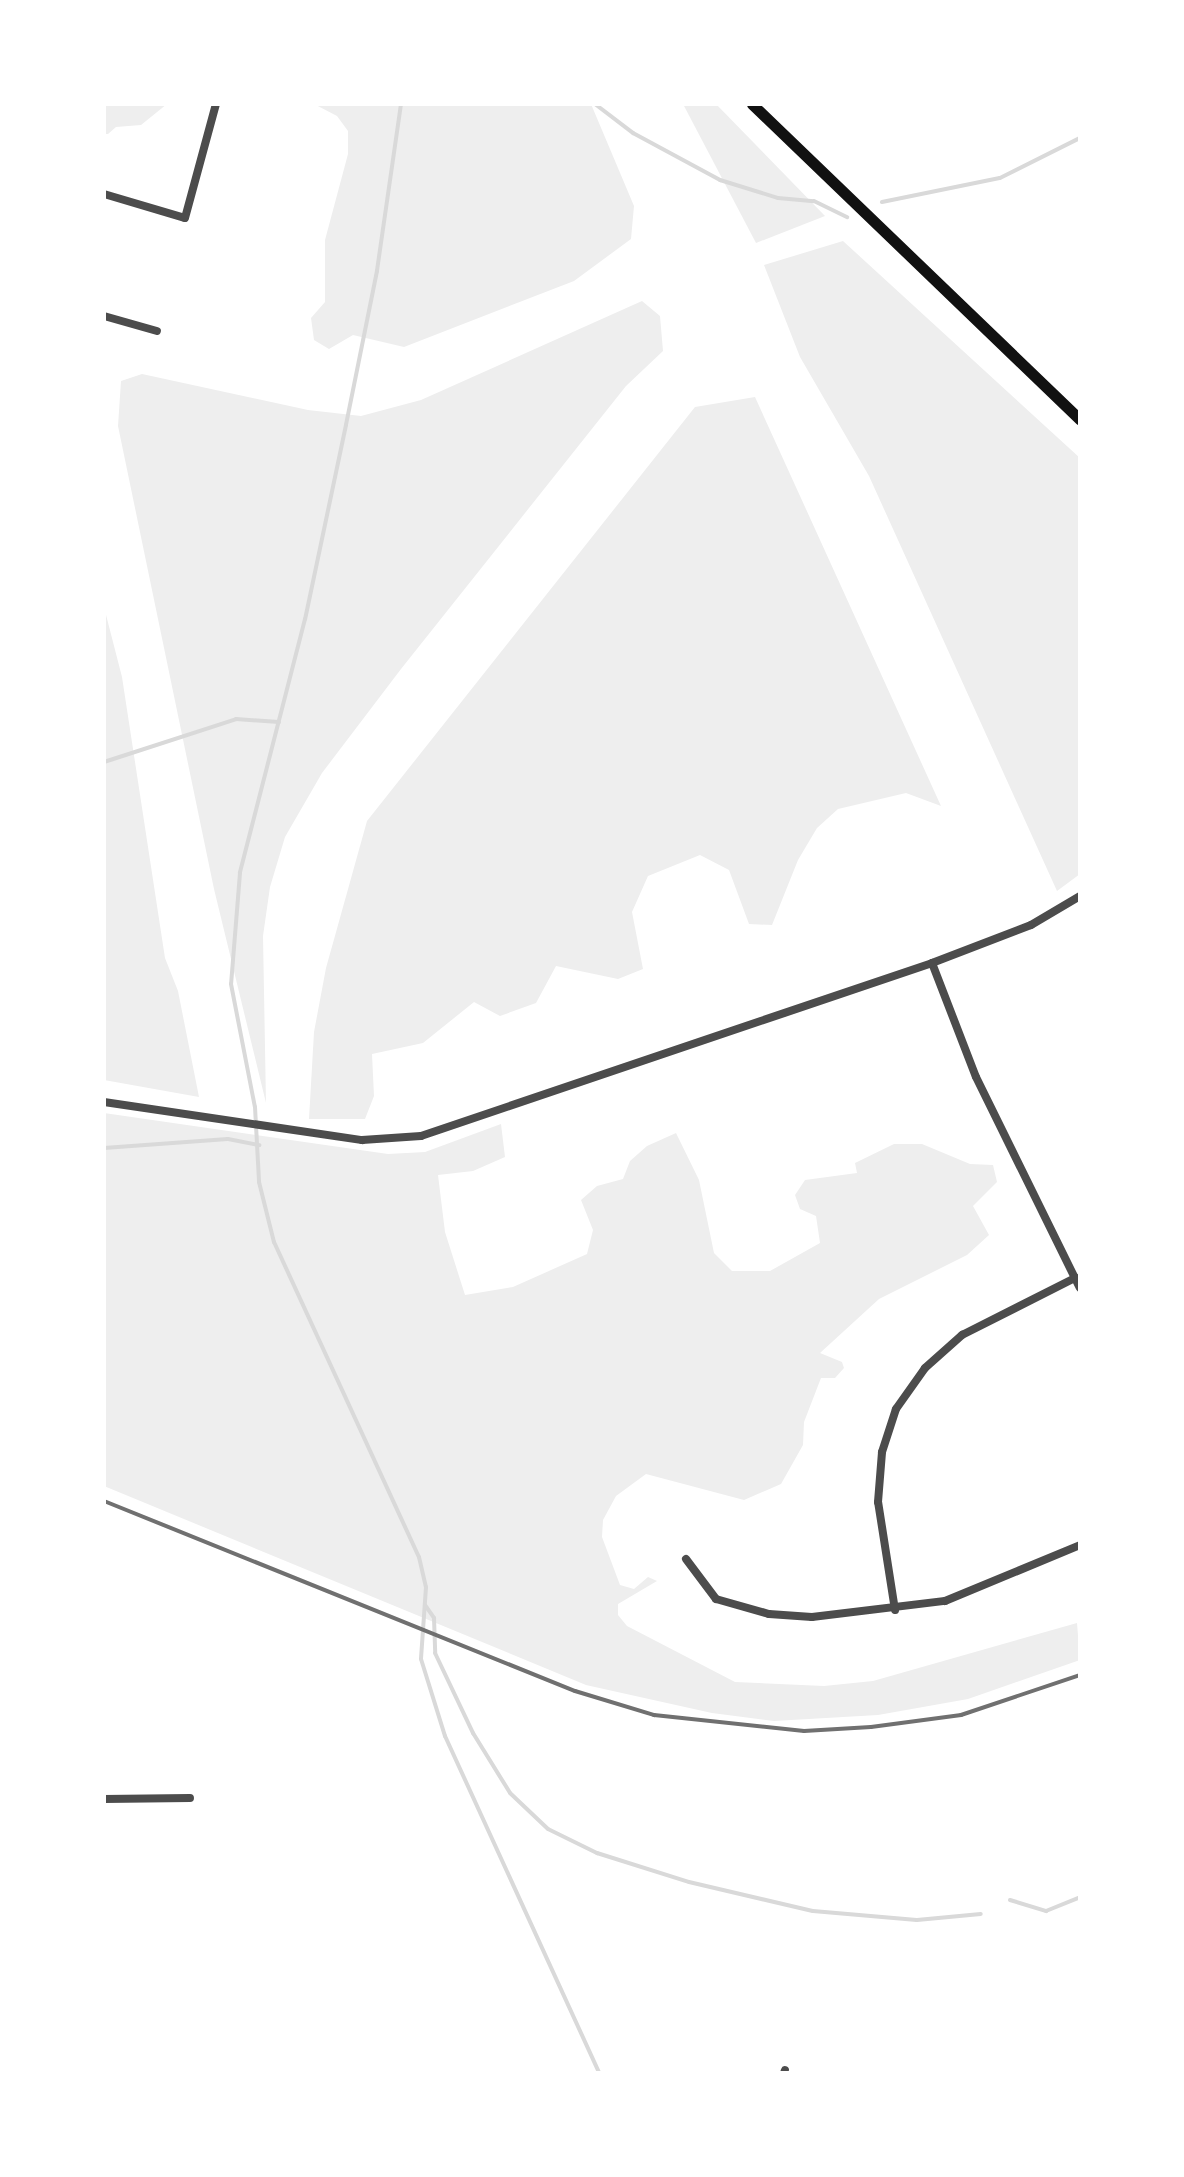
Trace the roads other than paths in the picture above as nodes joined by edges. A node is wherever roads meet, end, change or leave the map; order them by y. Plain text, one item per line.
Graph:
1 (216, 104) edge
2 (760, 107) edge
3 (104, 194) edge
4 (104, 316) edge
5 (157, 331) dead end
6 (1080, 420) edge
7 (1080, 896) edge
8 (932, 963) junction
9 (104, 1102) edge
10 (1075, 1278) junction
11 (1080, 1288) edge
12 (1080, 1545) edge
13 (686, 1559) dead end
14 (895, 1610) junction
15 (190, 1798) dead end
16 (104, 1799) edge

1 - 3 street
2 - 6 main road
4 - 5 street
7 - 8 street
8 - 9 street
8 - 10 street
10 - 11 street
10 - 14 street
12 - 14 street
13 - 14 street
15 - 16 street

